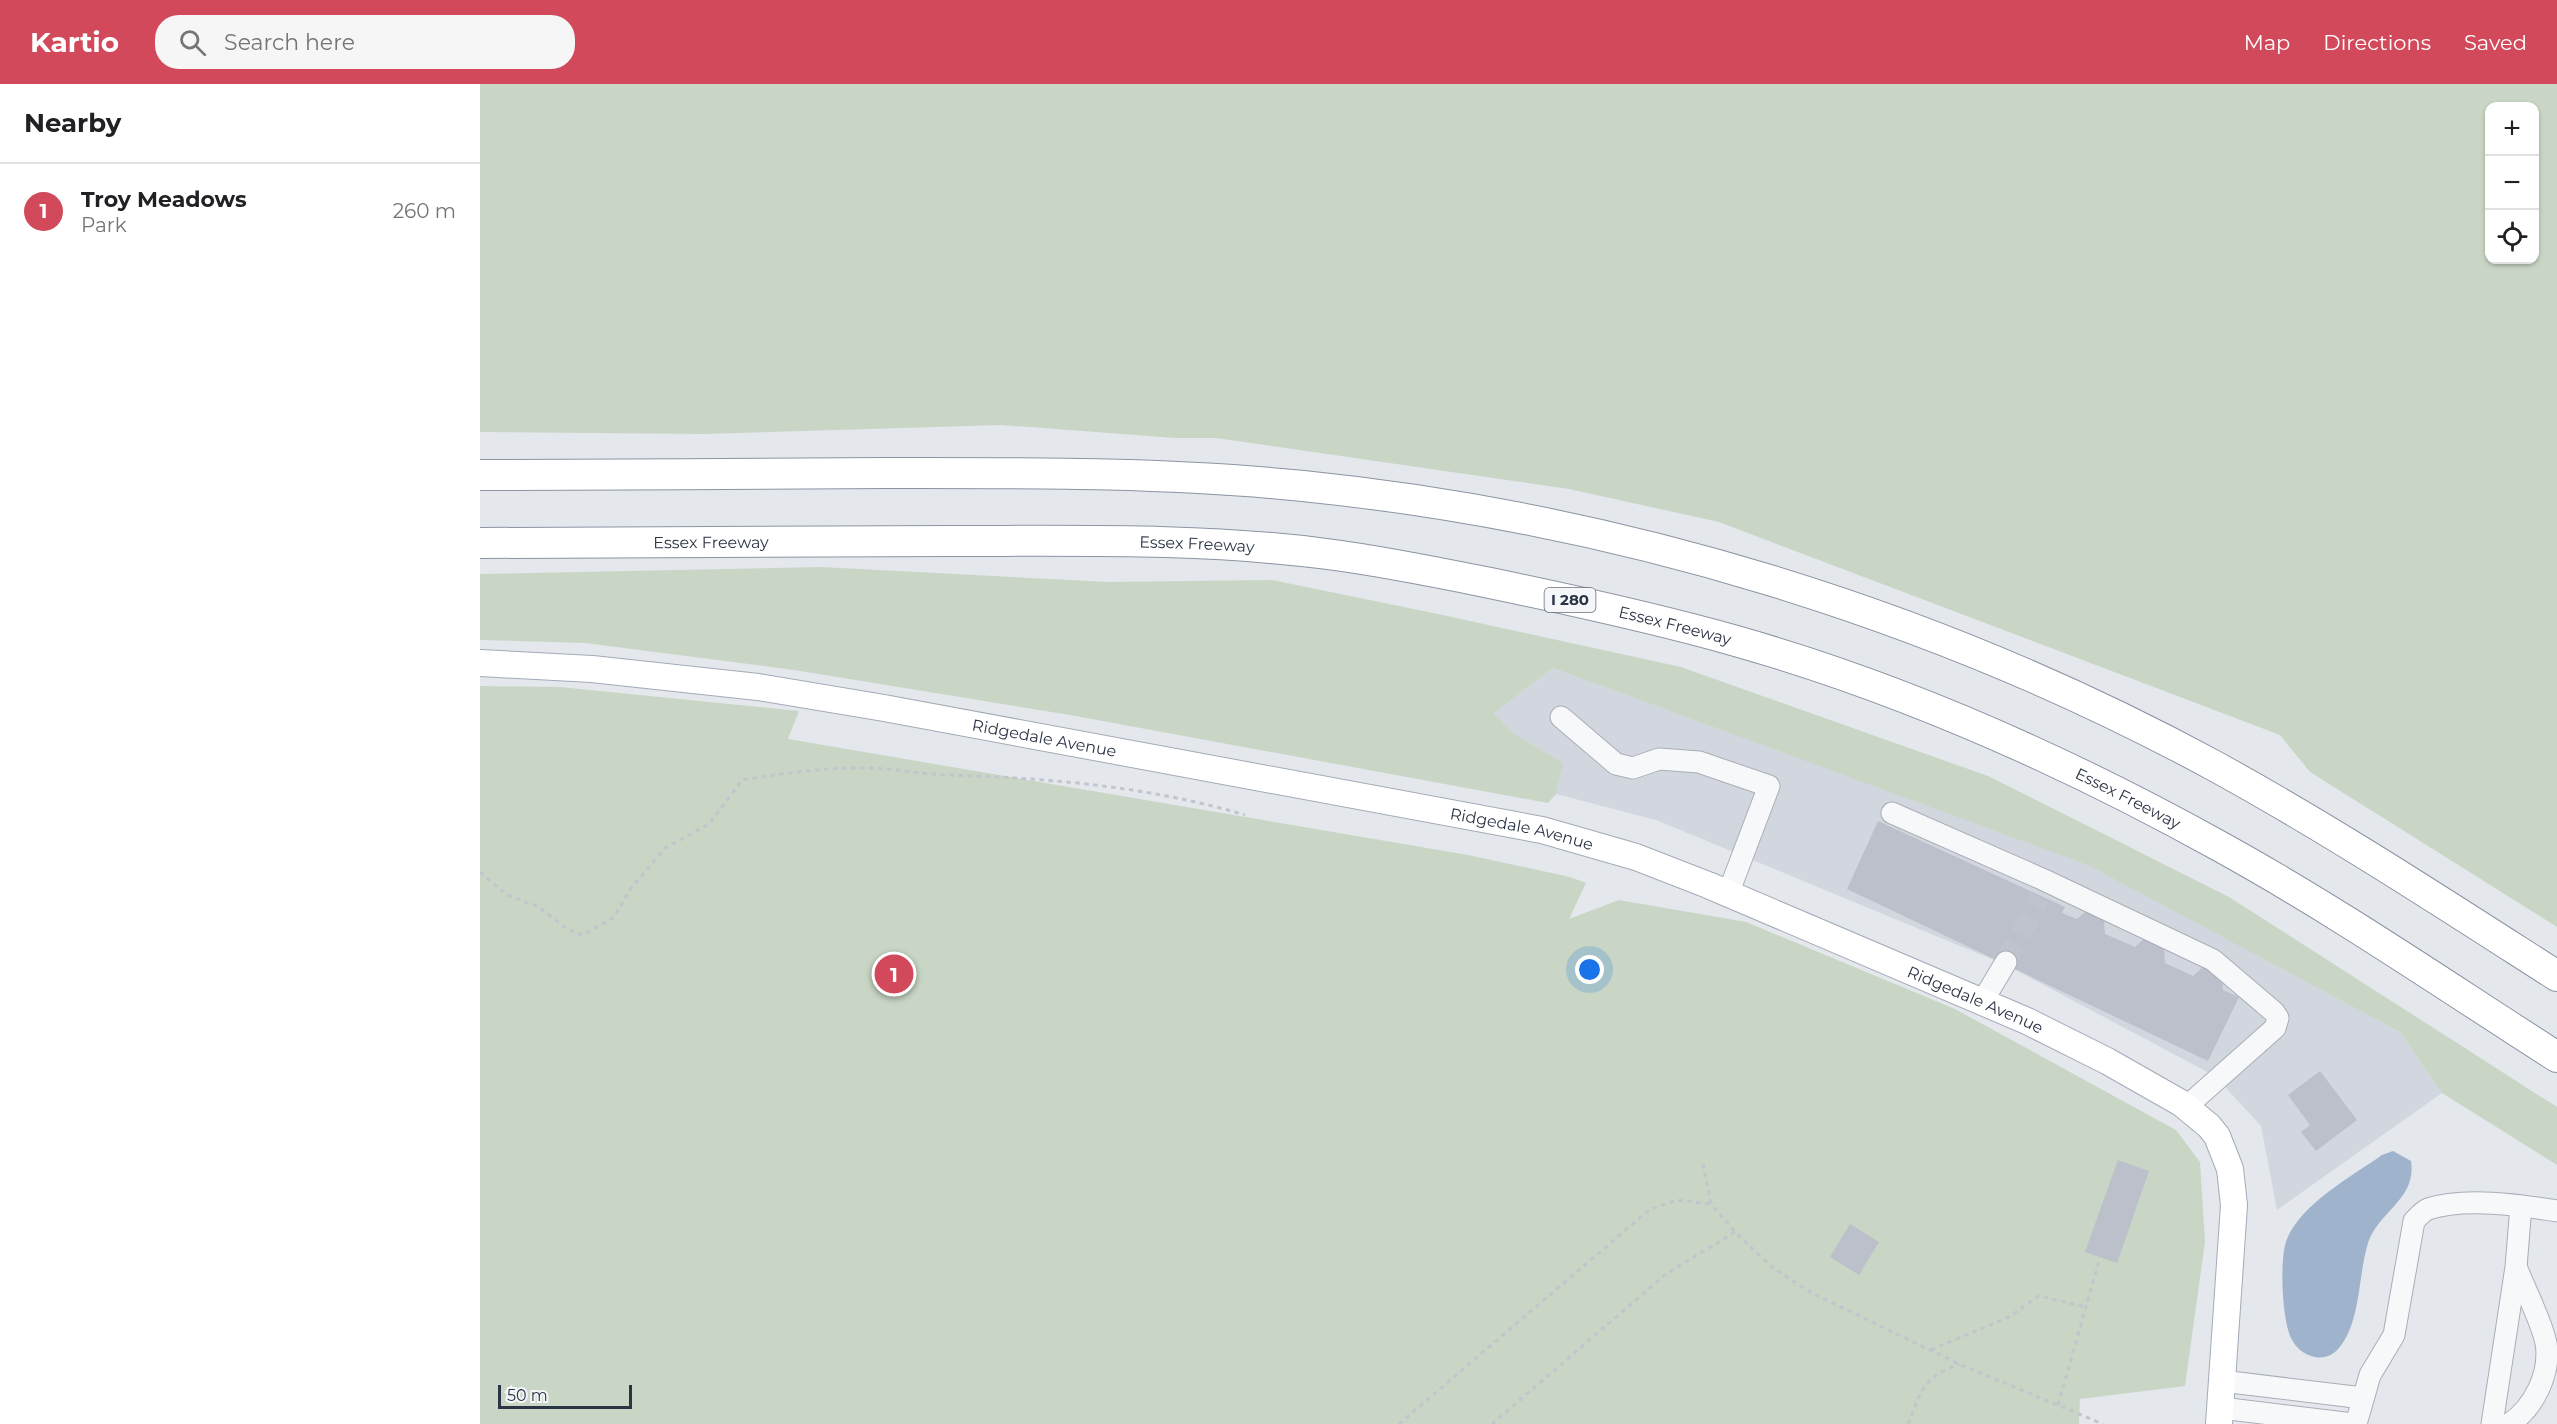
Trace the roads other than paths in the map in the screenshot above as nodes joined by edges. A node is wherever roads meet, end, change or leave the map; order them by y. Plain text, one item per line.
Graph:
1 (480, 475) edge
2 (480, 543) edge
3 (480, 663) edge
4 (1561, 717) dead end
5 (1892, 813) dead end
6 (1728, 894) junction
7 (2006, 962) tunnel mouth
8 (2557, 976) edge
9 (1983, 1002) junction
10 (2557, 1057) edge
11 (2186, 1107) junction
12 (2521, 1206) junction
13 (2557, 1211) edge
14 (2516, 1267) junction
15 (2222, 1381) junction
16 (2363, 1398) junction
17 (2220, 1416) edge
18 (2355, 1424) edge
19 (2492, 1424) edge
20 (2509, 1424) edge

1 - 8 highway
2 - 10 highway, Essex Freeway / I 280
3 - 6 main road, Ridgedale Avenue
4 - 6 lane
5 - 11 lane
6 - 9 main road, Ridgedale Avenue
7 - 9 lane
9 - 11 main road, Ridgedale Avenue
11 - 15 main road, Ridgedale Avenue
12 - 13 lane
12 - 14 lane
12 - 16 lane
14 - 19 lane
14 - 20 lane
15 - 16 lane
15 - 17 main road, Ridgedale Avenue
16 - 18 lane
17 - 18 lane

